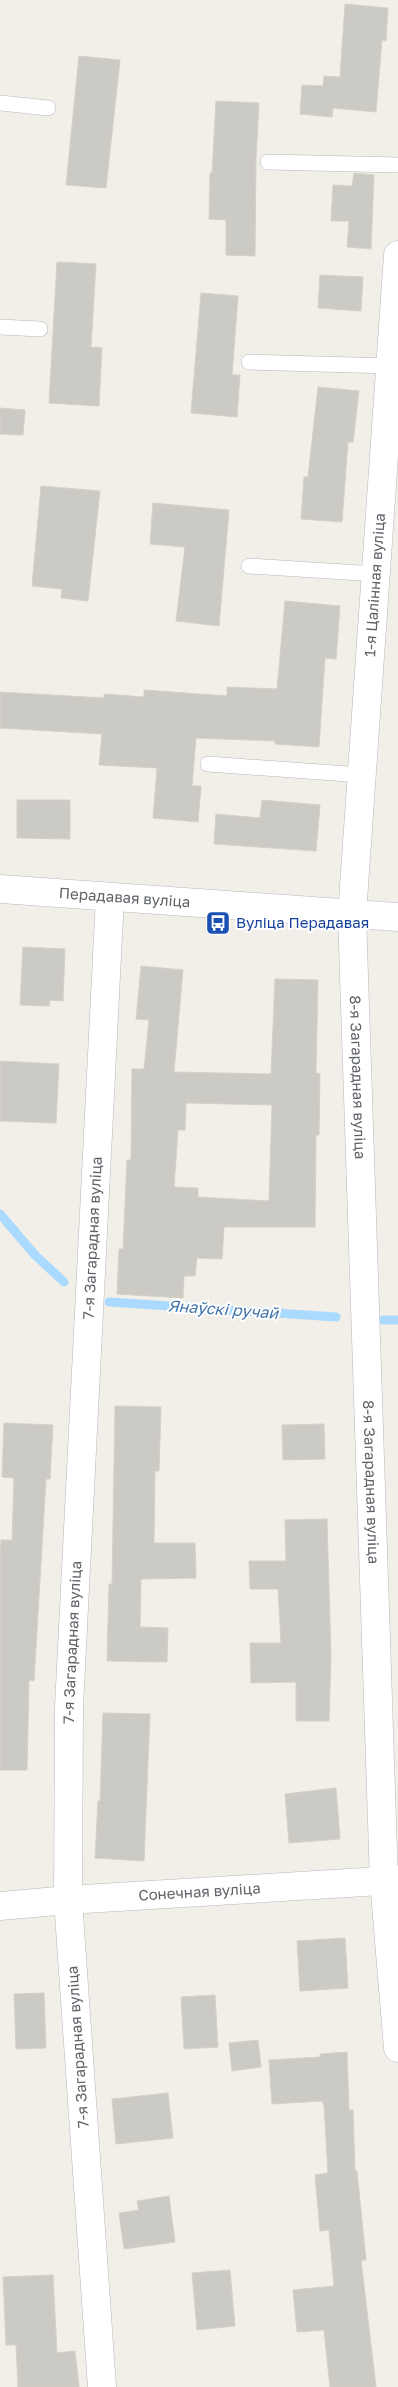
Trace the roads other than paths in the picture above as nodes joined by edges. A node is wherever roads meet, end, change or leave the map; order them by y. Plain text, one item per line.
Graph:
1 (0, 103) edge
2 (48, 108) dead end
3 (268, 162) dead end
4 (398, 165) edge
5 (398, 255) edge
6 (396, 301) edge
7 (0, 327) edge
8 (40, 329) dead end
9 (248, 362) dead end
10 (390, 366) junction
11 (249, 566) dead end
12 (376, 574) junction
13 (208, 764) dead end
14 (362, 775) junction
15 (0, 889) edge
16 (110, 897) junction
17 (352, 915) junction
18 (398, 917) edge
19 (391, 1881) edge
20 (68, 1900) junction
21 (0, 1906) edge
22 (398, 2048) edge
23 (102, 2387) edge

1 - 2 lane
3 - 4 lane
5 - 6 street, 1-я Цалінная вуліца
6 - 10 street, 1-я Цалінная вуліца
7 - 8 lane
9 - 10 lane
10 - 12 street, 1-я Цалінная вуліца
11 - 12 lane
12 - 14 street, 1-я Цалінная вуліца
13 - 14 lane
14 - 17 street, 1-я Цалінная вуліца
15 - 16 street, Перадавая вуліца
16 - 17 street, Перадавая вуліца
16 - 20 street, 7-я Загарадная вуліца
17 - 18 street, Перадавая вуліца
17 - 19 street, 8-я Загарадная вуліца
19 - 20 street, Сонечная вуліца
19 - 22 street, 8-я Загарадная вуліца
20 - 21 street, Сонечная вуліца
20 - 23 street, 7-я Загарадная вуліца

